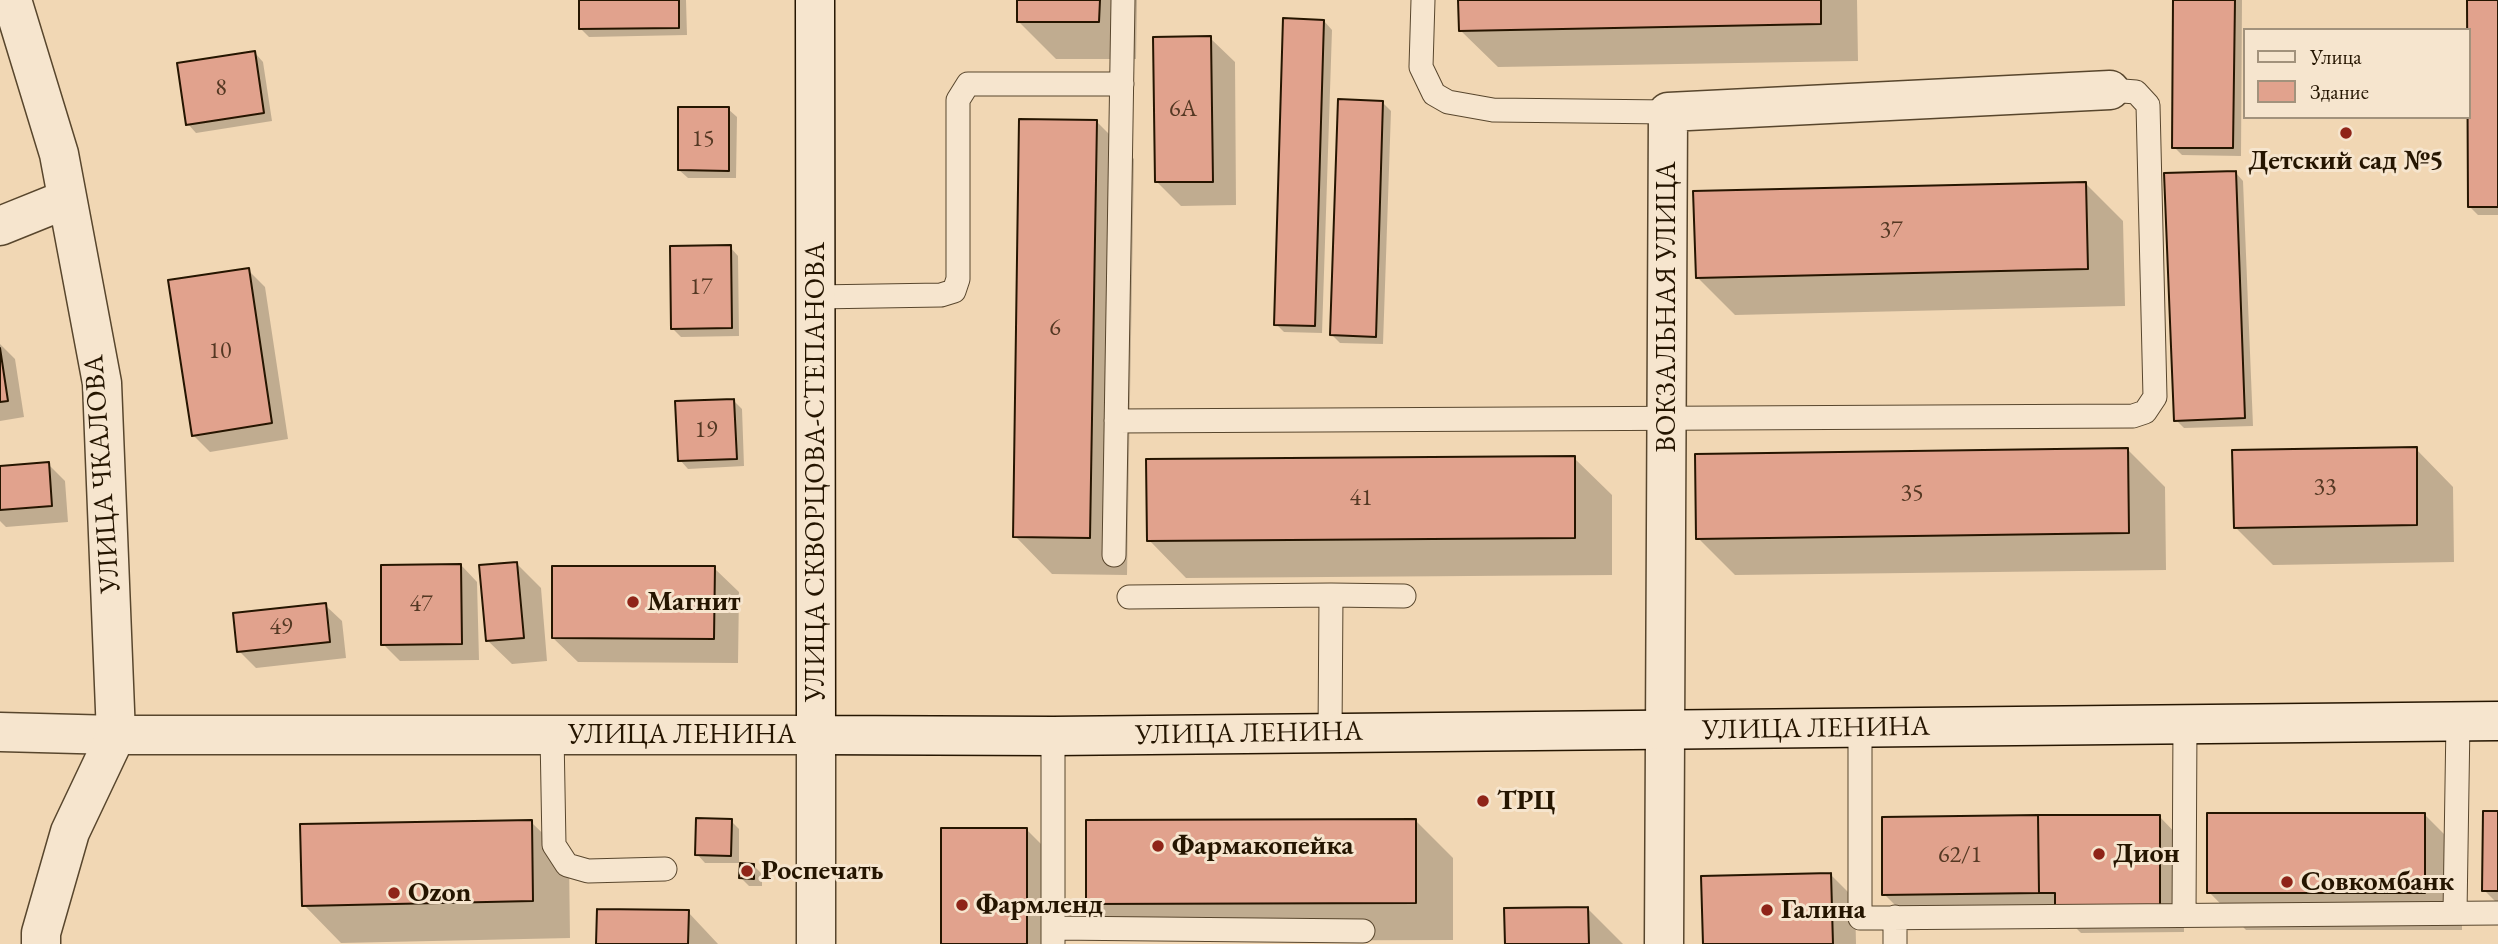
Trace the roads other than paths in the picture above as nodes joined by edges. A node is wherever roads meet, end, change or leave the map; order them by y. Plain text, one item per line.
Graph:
1 (12, 0) edge
2 (815, 0) edge
3 (1123, 0) edge
4 (1423, 0) edge
5 (1122, 84) junction
6 (2110, 90) joint
7 (1668, 112) junction
8 (67, 199) junction
9 (0, 226) edge
10 (816, 297) junction
11 (1667, 418) junction
12 (1116, 421) junction
13 (1114, 555) dead end
14 (1331, 596) junction
15 (1404, 596) dead end
16 (1129, 597) dead end
17 (2498, 720) edge
18 (2458, 721) junction
19 (2185, 724) junction
20 (1860, 728) junction
21 (1667, 731) junction
22 (0, 732) edge
23 (116, 734) junction
24 (552, 734) junction
25 (1330, 734) junction
26 (816, 735) junction
27 (1053, 736) junction
28 (665, 869) dead end
29 (2455, 913) junction
30 (2498, 913) edge
31 (2185, 915) junction
32 (1895, 917) junction
33 (1363, 930) dead end
34 (1053, 936) edge
35 (41, 944) edge
36 (816, 944) edge
37 (1664, 944) edge
38 (1895, 944) edge

1 - 8 street, УЛИЦА ЧКАЛОВА
2 - 10 street, УЛИЦА СКВОРЦОВА-СТЕПАНОВА
3 - 5 lane
4 - 7 lane
5 - 10 lane
5 - 12 lane
6 - 7 street
6 - 11 lane
7 - 11 street, ВОКЗАЛЬНАЯ УЛИЦА
8 - 9 street
8 - 23 street, УЛИЦА ЧКАЛОВА
10 - 26 street, УЛИЦА СКВОРЦОВА-СТЕПАНОВА
11 - 12 lane
11 - 21 street, ВОКЗАЛЬНАЯ УЛИЦА
12 - 13 lane
14 - 15 lane
14 - 16 lane
14 - 25 lane
17 - 18 street, УЛИЦА ЛЕНИНА
18 - 19 street, УЛИЦА ЛЕНИНА
18 - 29 lane
19 - 20 street, УЛИЦА ЛЕНИНА
19 - 31 lane
20 - 21 street, УЛИЦА ЛЕНИНА
20 - 32 lane
21 - 25 street, УЛИЦА ЛЕНИНА
21 - 37 street, ВОКЗАЛЬНАЯ УЛИЦА
22 - 23 street, УЛИЦА ЛЕНИНА
23 - 24 street, УЛИЦА ЛЕНИНА
23 - 35 street, УЛИЦА ЧКАЛОВА
24 - 26 street, УЛИЦА ЛЕНИНА
24 - 28 lane
25 - 27 street, УЛИЦА ЛЕНИНА
26 - 27 street, УЛИЦА ЛЕНИНА
26 - 36 street, УЛИЦА СКВОРЦОВА-СТЕПАНОВА
27 - 34 lane
29 - 30 lane
29 - 31 lane
31 - 32 lane
32 - 38 lane
33 - 34 lane

